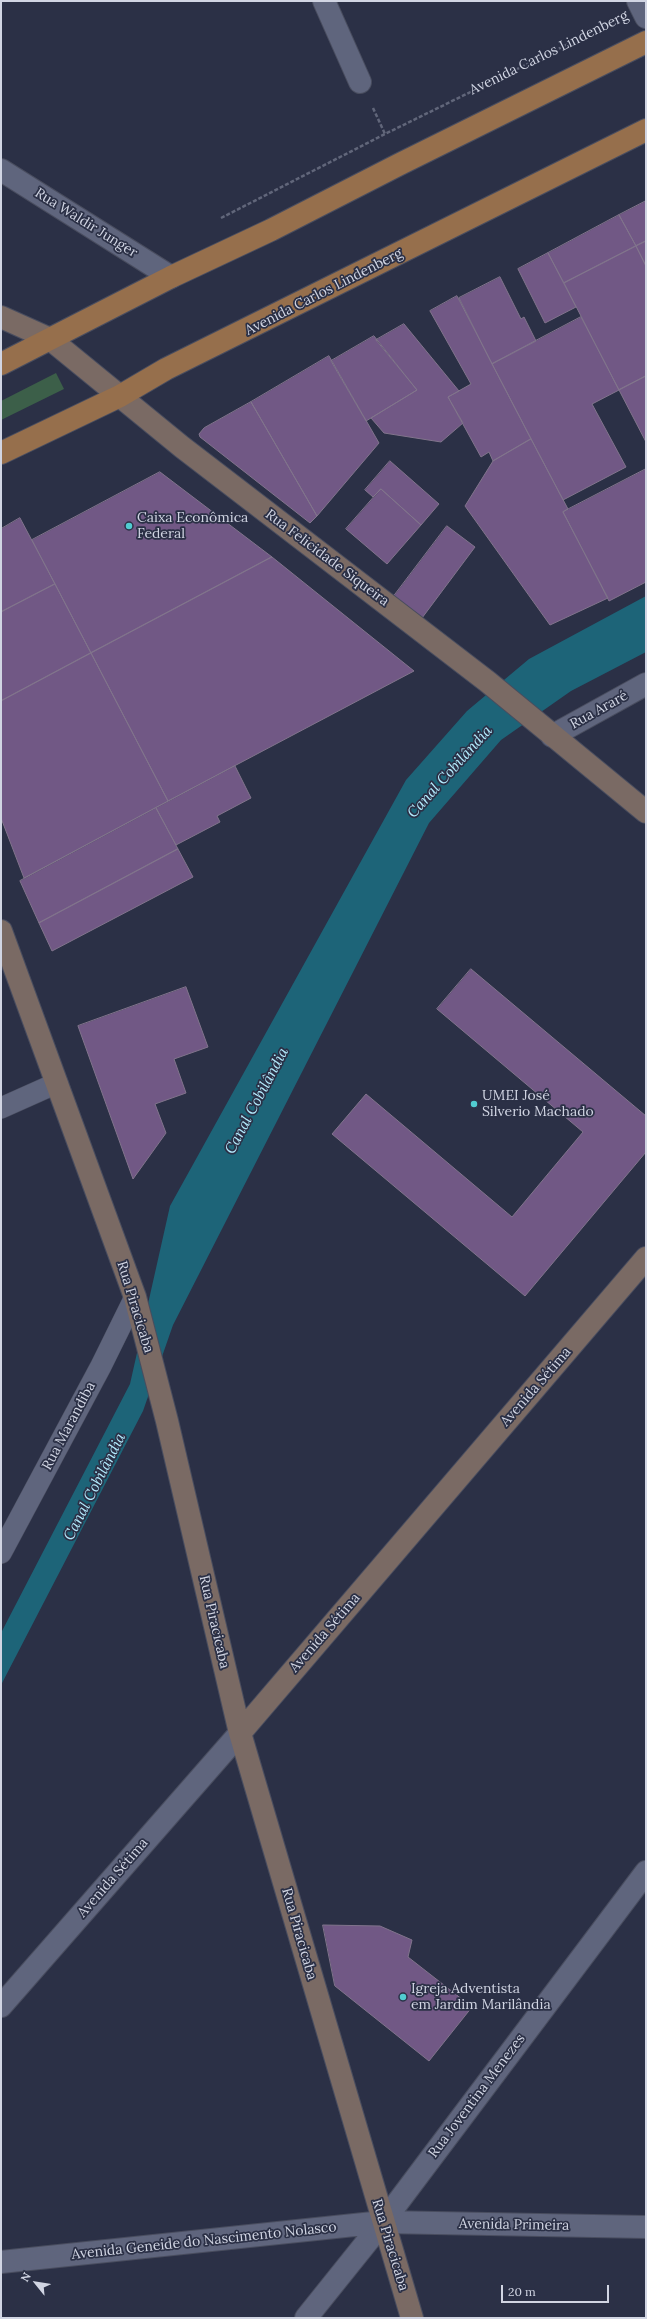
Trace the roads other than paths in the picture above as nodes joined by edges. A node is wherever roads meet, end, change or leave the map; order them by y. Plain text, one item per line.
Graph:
1 (324, 1) edge
2 (646, 42) edge
3 (360, 82) dead end
4 (646, 130) edge
5 (1, 170) edge
6 (171, 277) junction
7 (1, 317) edge
8 (50, 339) junction
9 (1, 364) edge
10 (120, 396) junction
11 (1, 452) edge
12 (646, 684) edge
13 (548, 732) junction
14 (646, 812) edge
15 (1, 931) edge
16 (57, 1083) junction
17 (1, 1108) edge
18 (646, 1258) edge
19 (136, 1304) junction
20 (1, 1553) edge
21 (240, 1733) junction
22 (646, 1872) edge
23 (1, 2006) edge
24 (383, 2222) junction
25 (646, 2227) edge
26 (1, 2262) edge
27 (306, 2318) edge
28 (412, 2318) edge

1 - 3 street
2 - 6 main road
4 - 10 main road, Avenida Carlos Lindenberg
5 - 6 street, Rua Waldir Junger
6 - 8 main road
7 - 8 street, Rua Felicidade Siqueira
8 - 9 main road
8 - 10 street, Rua Felicidade Siqueira
10 - 11 main road, Avenida Carlos Lindenberg
10 - 13 street, Rua Felicidade Siqueira
12 - 13 street, Rua Araré
13 - 14 street, Rua Felicidade Siqueira
15 - 16 street, Rua Piracicaba
16 - 17 lane
16 - 19 street, Rua Piracicaba
18 - 21 street, Avenida Sétima
19 - 20 lane, Rua Marandiba
19 - 21 street, Rua Piracicaba
21 - 23 street, Avenida Sétima
21 - 24 street, Rua Piracicaba
22 - 24 street, Rua Joventina Menezes
24 - 25 street, Avenida Primeira
24 - 26 street, Avenida Geneide do Nascimento Nolasco
24 - 27 street, Rua Joventina Menezes
24 - 28 street, Rua Piracicaba

